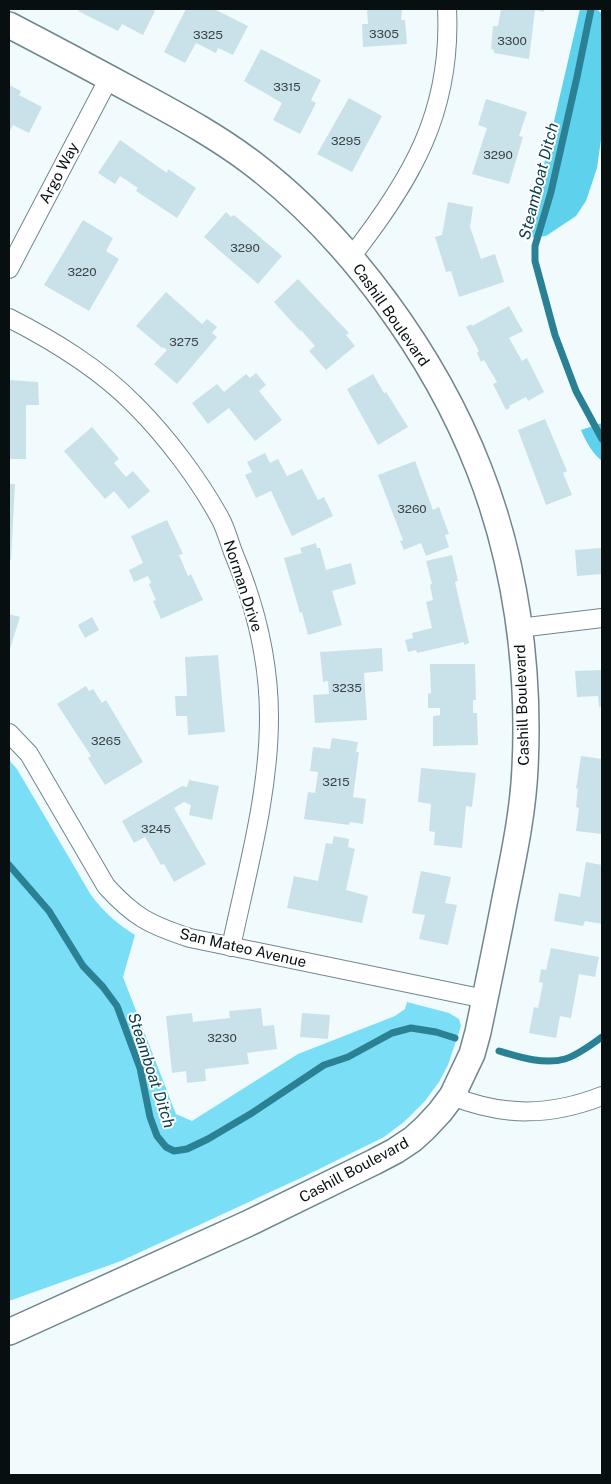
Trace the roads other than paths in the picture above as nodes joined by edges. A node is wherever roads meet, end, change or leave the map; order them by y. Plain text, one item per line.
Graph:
1 (447, 9) edge
2 (9, 25) edge
3 (109, 78) junction
4 (351, 257) junction
5 (9, 269) edge
6 (9, 318) edge
7 (602, 618) edge
8 (519, 628) junction
9 (9, 733) edge
10 (231, 947) junction
11 (485, 999) junction
12 (452, 1096) junction
13 (602, 1096) edge
14 (9, 1332) edge

1 - 4 street
2 - 3 street, Cashill Boulevard
3 - 4 street, Cashill Boulevard
3 - 5 street, Argo Way
4 - 8 street, Cashill Boulevard
6 - 10 street, Norman Drive
7 - 8 street
8 - 11 street, Cashill Boulevard
9 - 10 street, San Mateo Avenue
10 - 11 street, San Mateo Avenue
11 - 12 street, Cashill Boulevard
12 - 13 street
12 - 14 street, Cashill Boulevard

